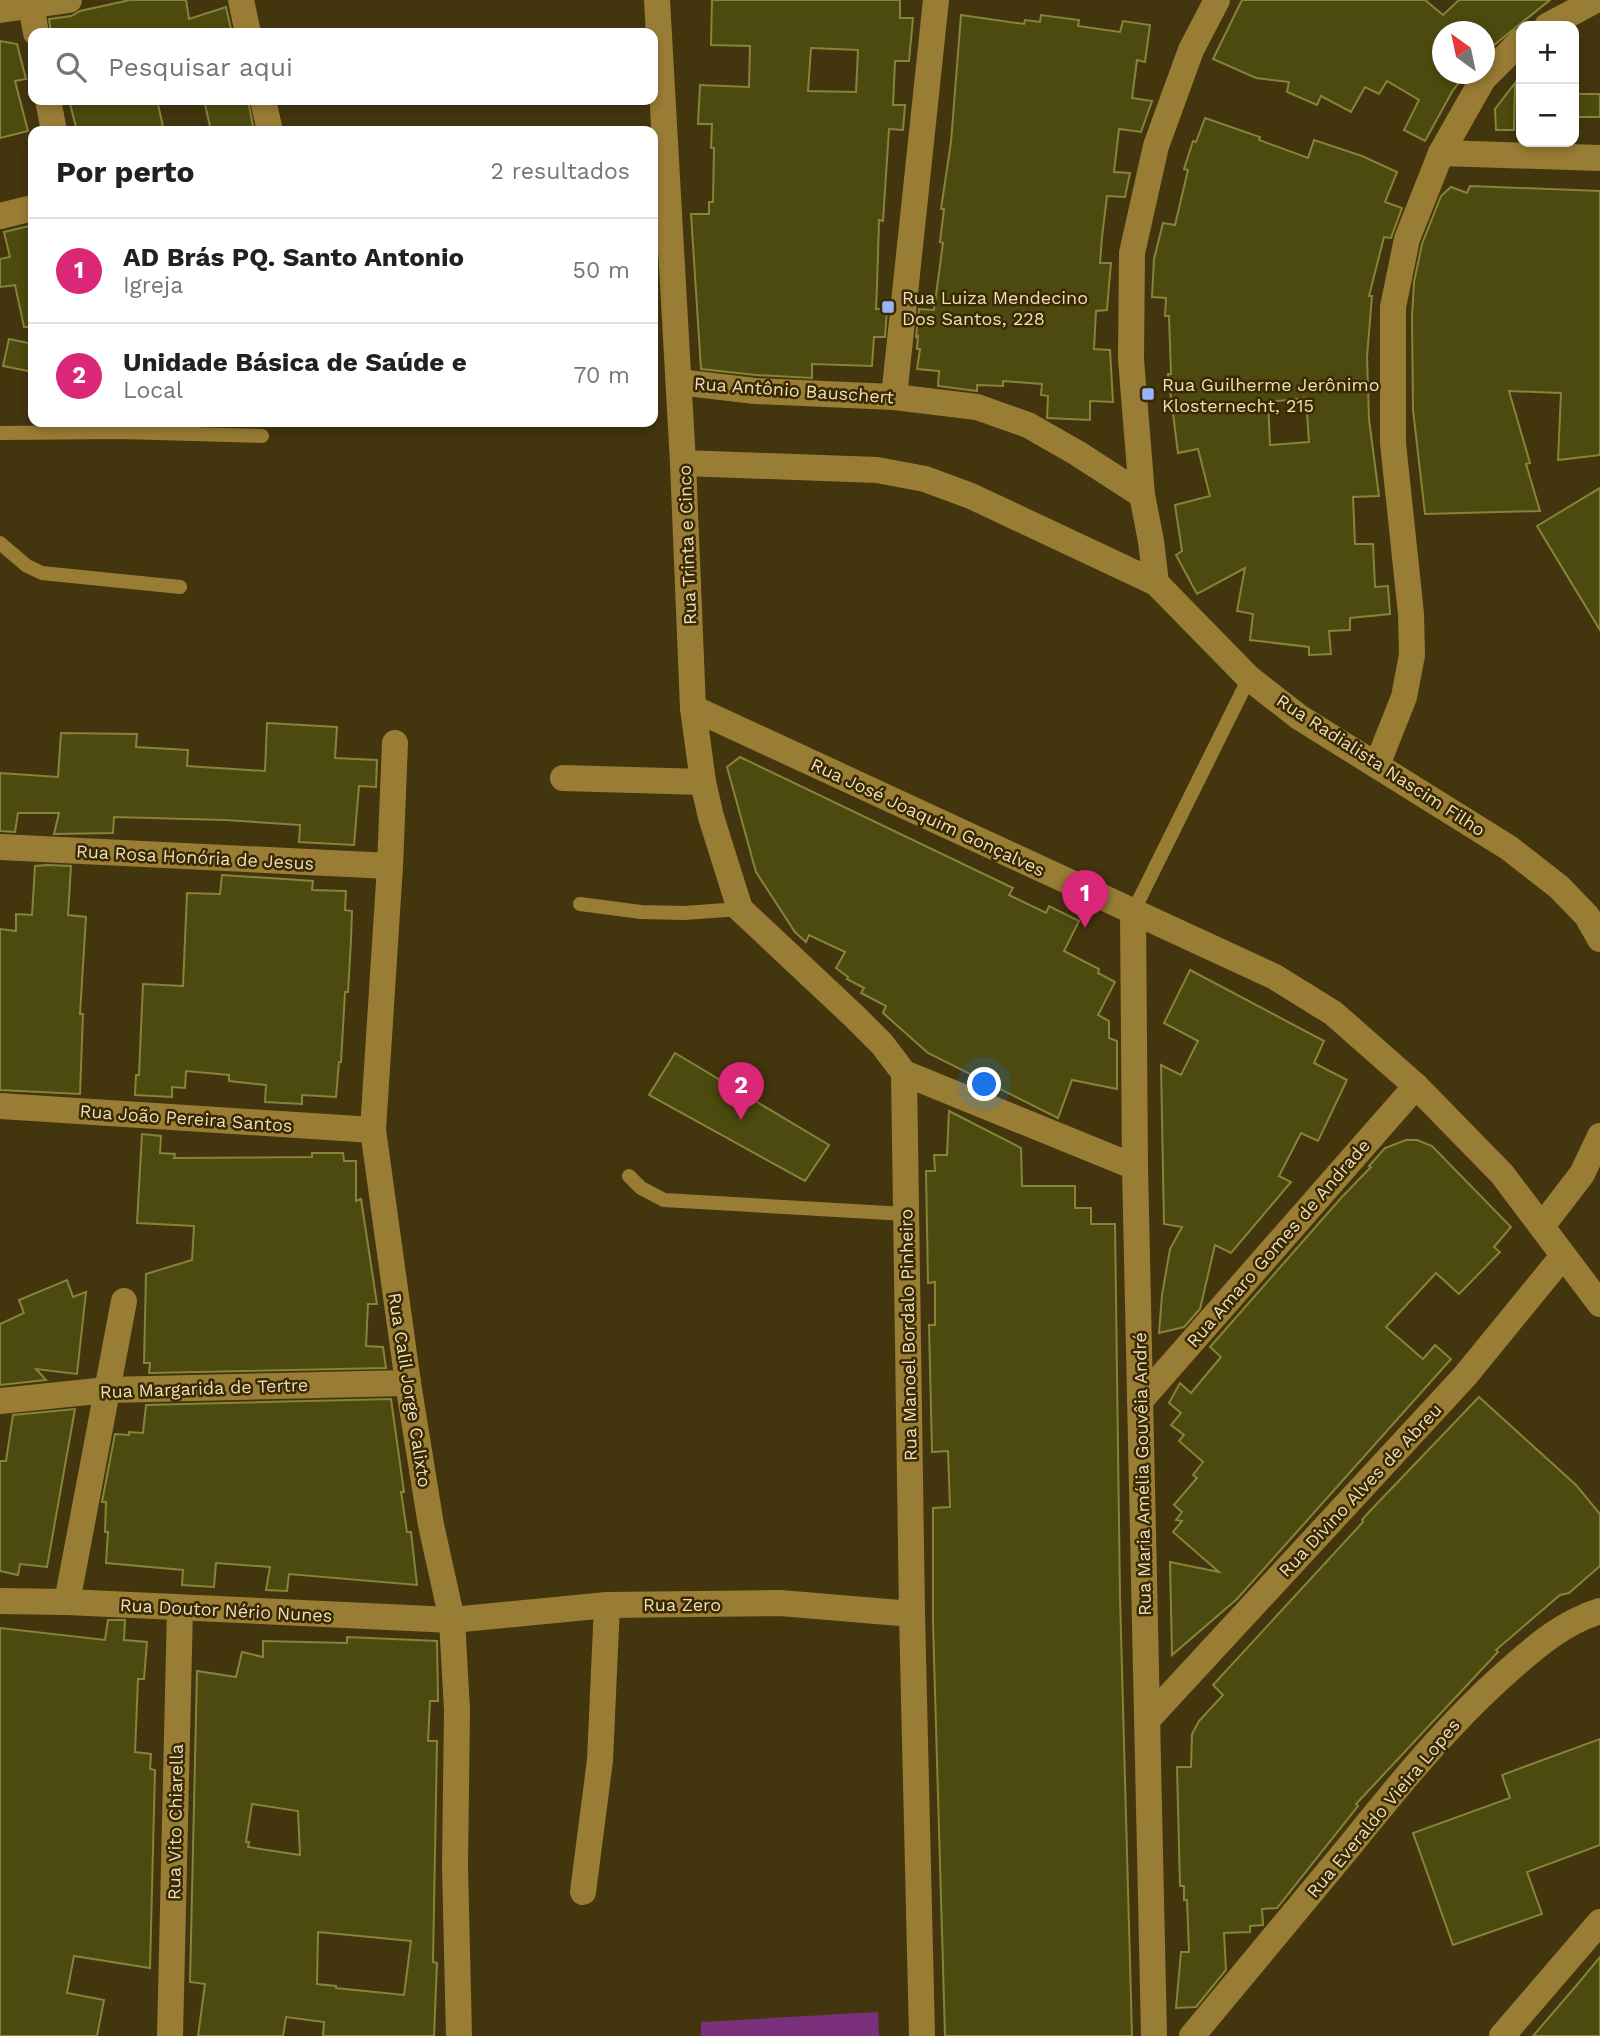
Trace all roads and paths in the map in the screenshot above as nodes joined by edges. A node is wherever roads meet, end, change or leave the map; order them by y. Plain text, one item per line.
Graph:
1 (69, 0) edge
2 (241, 0) edge
3 (657, 0) edge
4 (936, 0) edge
5 (1217, 0) edge
6 (1596, 0) edge
7 (31, 5) junction
8 (0, 10) edge
9 (1556, 21) edge
10 (35, 28) edge
11 (247, 28) edge
12 (1516, 46) edge
13 (49, 105) edge
14 (264, 105) edge
15 (53, 126) edge
16 (269, 126) edge
17 (1441, 153) junction
18 (1600, 158) edge
19 (28, 209) edge
20 (0, 216) edge
21 (678, 382) junction
22 (894, 397) junction
23 (0, 433) edge
24 (262, 436) dead end
25 (683, 463) junction
26 (1142, 495) junction
27 (0, 543) edge
28 (1156, 583) junction
29 (180, 587) dead end
30 (1249, 678) junction
31 (693, 708) junction
32 (395, 743) dead end
33 (1377, 765) junction
34 (563, 778) dead end
35 (703, 782) junction
36 (0, 847) edge
37 (390, 866) junction
38 (580, 904) dead end
39 (740, 909) junction
40 (1133, 912) junction
41 (1600, 939) edge
42 (904, 1073) junction
43 (1416, 1086) junction
44 (0, 1106) edge
45 (373, 1130) junction
46 (1600, 1136) edge
47 (1135, 1167) junction
48 (629, 1176) dead end
49 (906, 1214) junction
50 (1542, 1227) junction
51 (1563, 1256) junction
52 (124, 1301) dead end
53 (1600, 1304) edge
54 (408, 1383) junction
55 (107, 1390) junction
56 (0, 1401) edge
57 (1140, 1401) junction
58 (0, 1601) edge
59 (67, 1602) junction
60 (607, 1605) junction
61 (180, 1608) junction
62 (1600, 1611) edge
63 (912, 1614) junction
64 (452, 1620) junction
65 (1149, 1718) junction
66 (583, 1892) dead end
67 (1600, 1922) edge
68 (170, 2036) edge
69 (459, 2036) edge
70 (922, 2036) edge
71 (1154, 2036) edge
72 (1192, 2036) edge
73 (1502, 2036) edge

1 - 7 street
2 - 11 street
3 - 21 street, Rua Antônio Bauschert
4 - 22 street
5 - 26 street
6 - 9 street
7 - 8 street
7 - 10 street
12 - 17 street
13 - 15 street
14 - 16 street
17 - 18 street
17 - 33 street
19 - 20 street
21 - 22 street, Rua Antônio Bauschert
21 - 25 street, Rua Trinta e Cinco
22 - 26 street, Rua Antônio Bauschert
23 - 24 lane
25 - 28 street, Rua Radialista Nascim Filho
25 - 31 street, Rua Trinta e Cinco
26 - 28 street
27 - 29 lane
28 - 30 street, Rua Radialista Nascim Filho
30 - 33 street, Rua Radialista Nascim Filho
30 - 40 lane
31 - 35 street
31 - 40 street, Rua José Joaquim Gonçalves
32 - 37 street, Rua Calil Jorge Calixto
33 - 41 street, Rua Radialista Nascim Filho
34 - 35 street
35 - 39 street
36 - 37 street, Rua Rosa Honória de Jesus
37 - 45 street, Rua Calil Jorge Calixto
38 - 39 lane
39 - 42 street
40 - 43 street, Rua José Joaquim Gonçalves
40 - 47 street, Rua Maria Amélia Gouvêia André
42 - 47 street
42 - 49 street, Rua Manoel Bordalo Pinheiro
43 - 50 street, Rua José Joaquim Gonçalves
43 - 57 street, Rua Amaro Gomes de Andrade
44 - 45 street, Rua João Pereira Santos
45 - 54 street, Rua Calil Jorge Calixto
46 - 50 street
47 - 57 street, Rua Maria Amélia Gouvêia André
48 - 49 lane
49 - 63 street, Rua Manoel Bordalo Pinheiro
50 - 51 street, Rua José Joaquim Gonçalves
51 - 53 street, Rua José Joaquim Gonçalves
51 - 65 street, Rua Divino Alves de Abreu
52 - 55 street
54 - 55 street, Rua Margarida de Tertre
54 - 64 street, Rua Calil Jorge Calixto
55 - 56 street, Rua Margarida de Tertre
55 - 59 street
57 - 65 street, Rua Maria Amélia Gouvêia André
58 - 59 street, Rua Doutor Nério Nunes
59 - 61 street, Rua Doutor Nério Nunes
60 - 63 street, Rua Zero
60 - 64 street, Rua Zero
60 - 66 street
61 - 64 street, Rua Doutor Nério Nunes
61 - 68 street, Rua Vito Chiarella
62 - 72 street, Rua Everaldo Vieira Lopes
63 - 70 street, Rua Manoel Bordalo Pinheiro
64 - 69 street, Rua Calil Jorge Calixto
65 - 71 street, Rua Maria Amélia Gouvêia André
67 - 73 street

